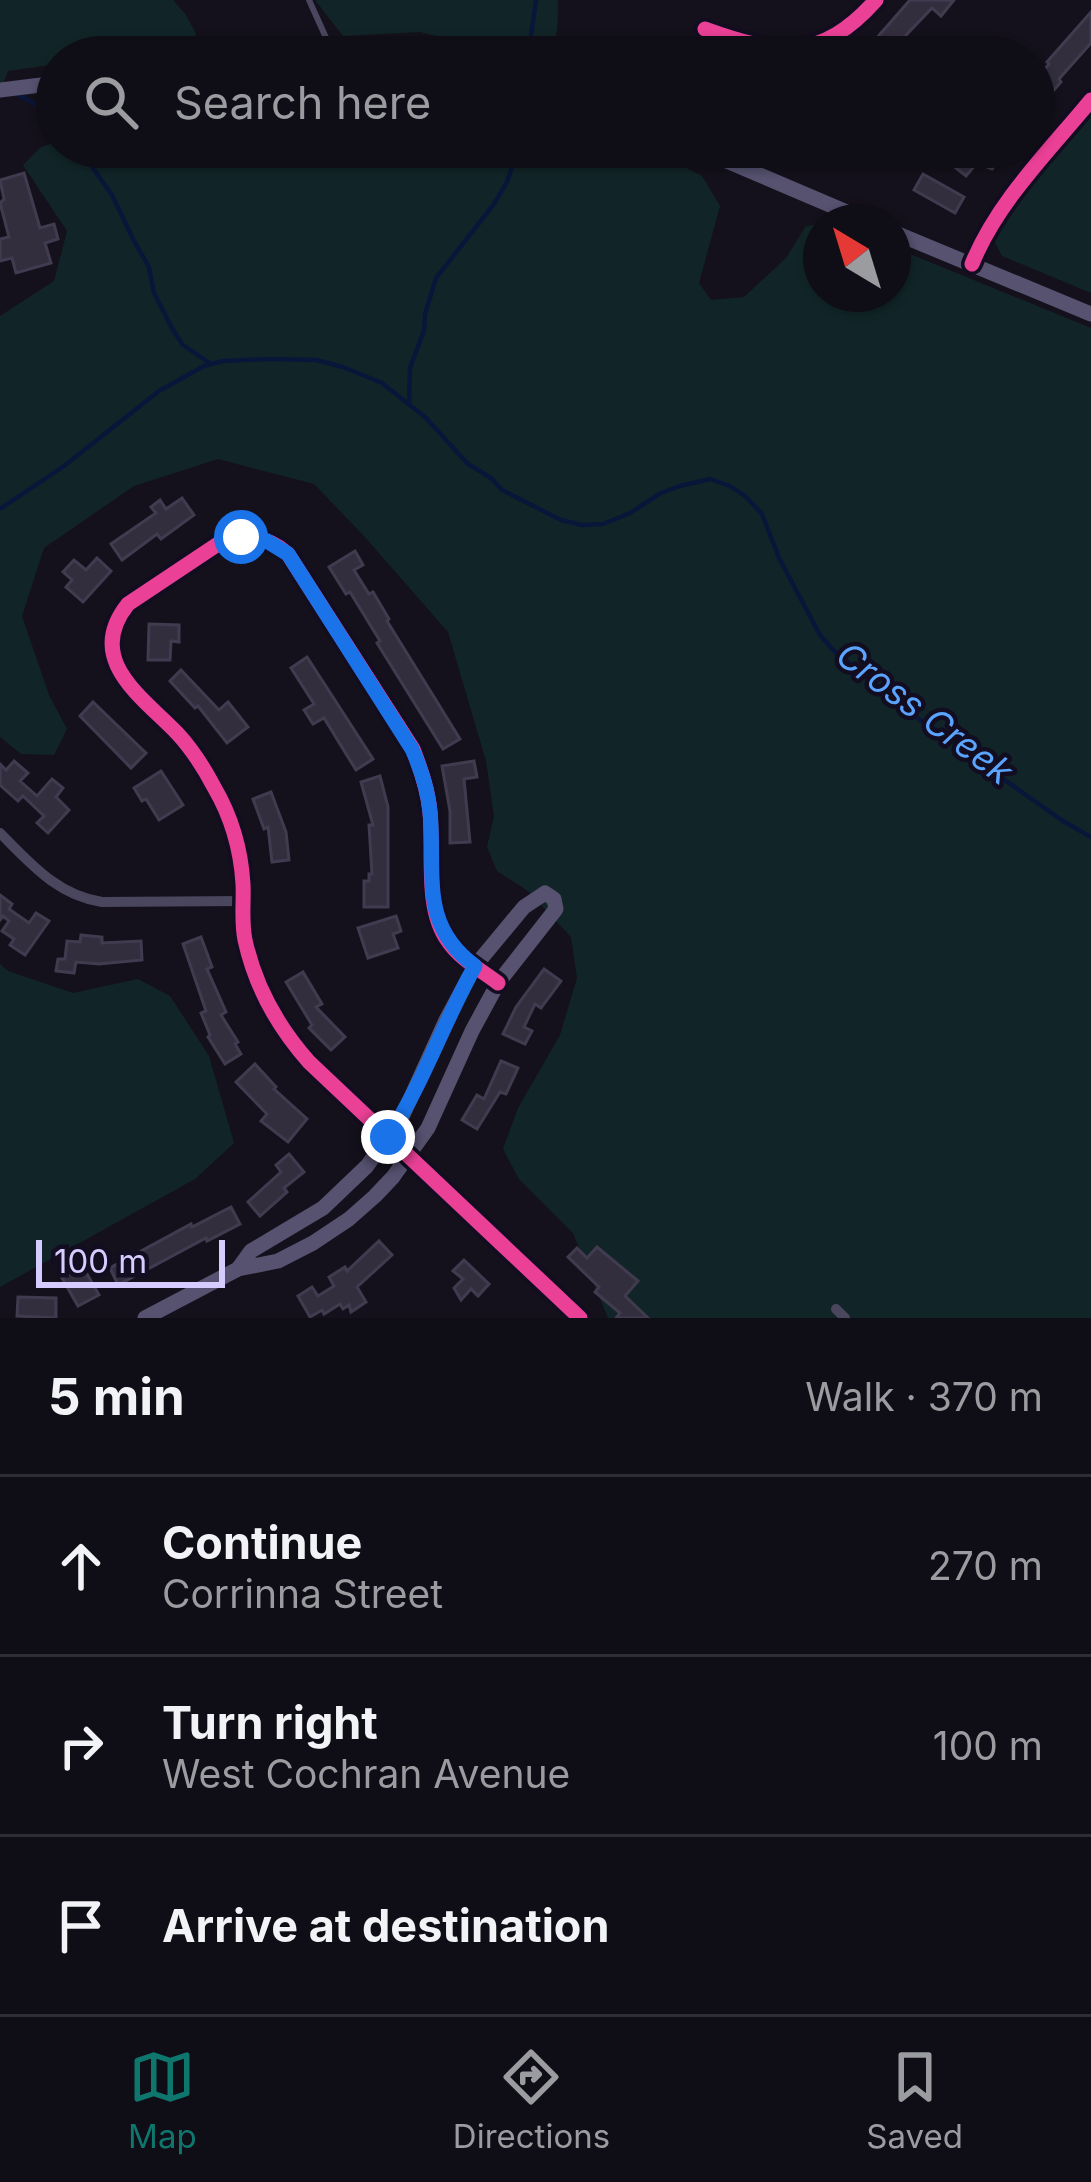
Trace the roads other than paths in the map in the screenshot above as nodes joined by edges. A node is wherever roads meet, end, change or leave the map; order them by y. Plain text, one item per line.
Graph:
1 (309, 0) edge
2 (876, 0) edge
3 (705, 29) dead end
4 (325, 36) edge
5 (724, 36) edge
6 (834, 36) edge
7 (36, 86) edge
8 (0, 90) edge
9 (1091, 100) edge
10 (1055, 144) edge
11 (743, 168) edge
12 (1036, 168) edge
13 (828, 204) edge
14 (911, 239) edge
15 (971, 264) junction
16 (1091, 314) edge
17 (0, 833) edge
18 (243, 902) junction
19 (475, 966) junction
20 (498, 983) junction
21 (388, 1137) junction
22 (408, 1156) junction
23 (238, 1269) junction
24 (145, 1318) edge
25 (580, 1318) edge

1 - 4 lane
2 - 6 street
3 - 5 street
7 - 8 street
9 - 10 street
11 - 13 street
12 - 15 street
14 - 15 street
15 - 16 street
17 - 18 street
18 - 19 street
18 - 21 street
19 - 20 street
19 - 20 street
19 - 21 street
20 - 22 street
21 - 22 street
21 - 23 street
22 - 23 street
22 - 25 street
23 - 24 street

